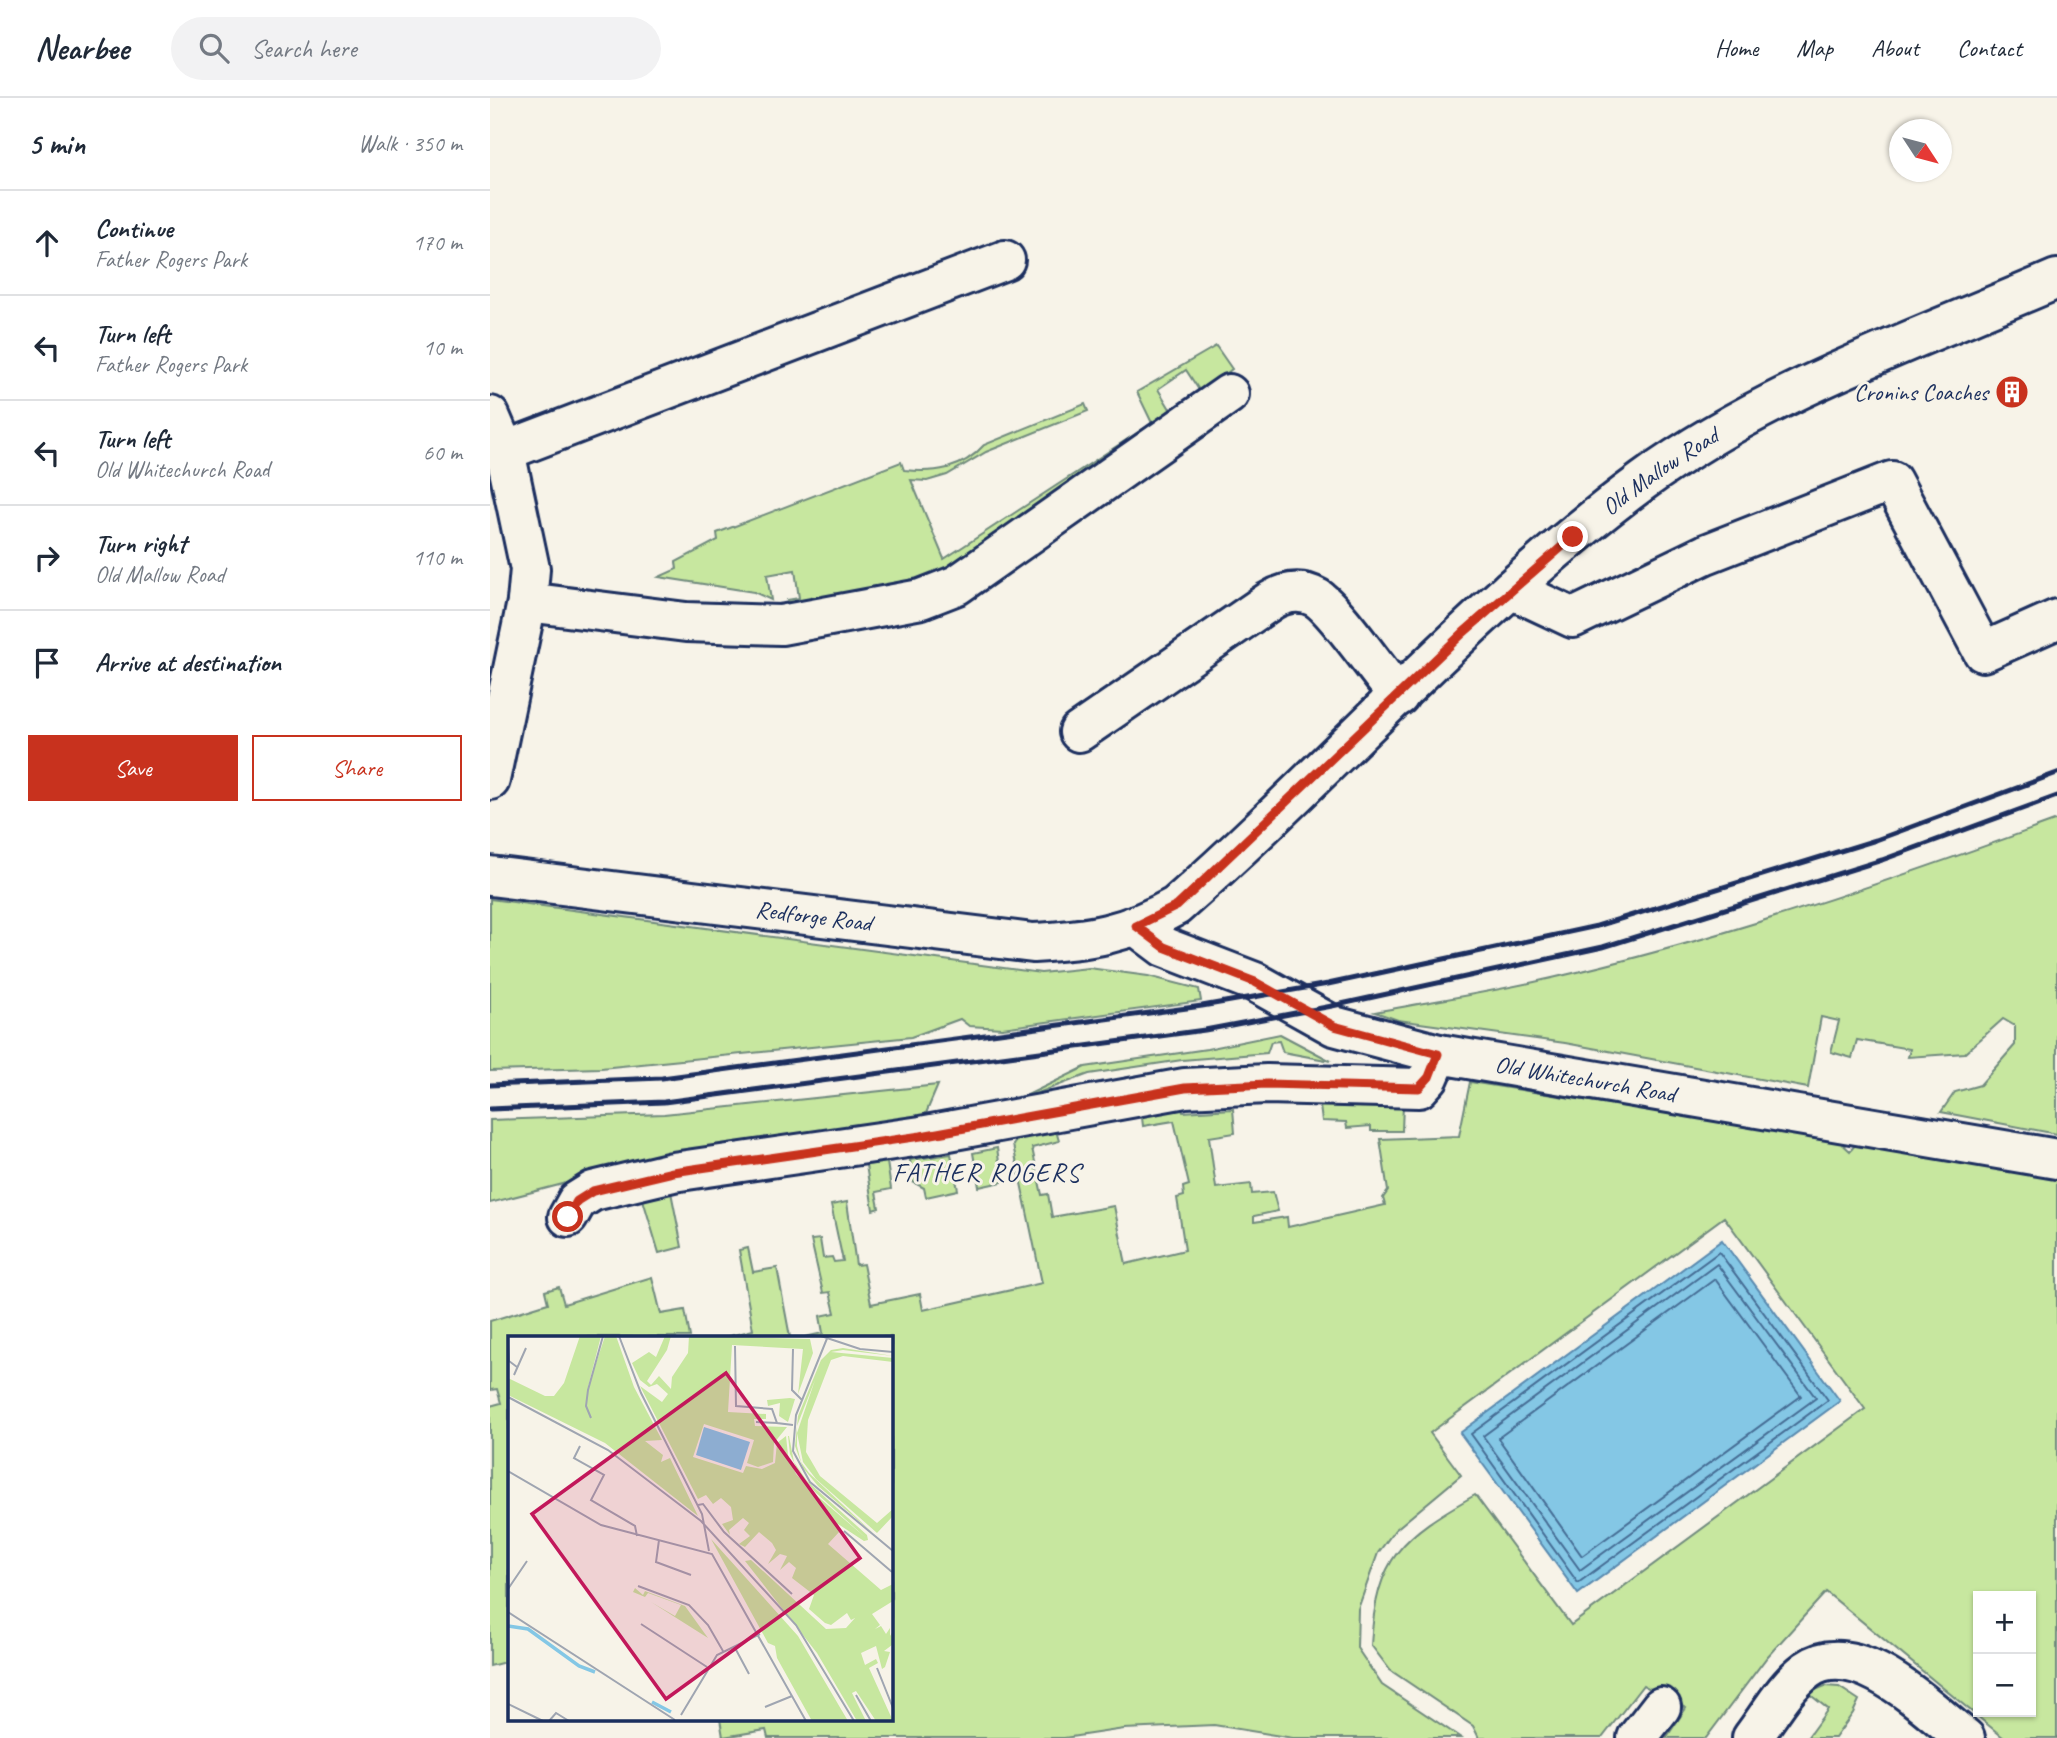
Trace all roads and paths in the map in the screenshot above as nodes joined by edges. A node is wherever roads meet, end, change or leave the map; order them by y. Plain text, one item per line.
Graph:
1 (1005, 260) dead end
2 (2057, 279) edge
3 (1228, 394) dead end
4 (490, 416) edge
5 (505, 451) junction
6 (1511, 589) junction
7 (527, 602) junction
8 (2057, 620) edge
9 (500, 685) edge
10 (1399, 696) junction
11 (1079, 732) dead end
12 (490, 780) edge
13 (490, 876) edge
14 (1136, 926) junction
15 (1438, 1054) junction
16 (2057, 1159) edge
17 (568, 1217) dead end
18 (1661, 1707) dead end
19 (1637, 1738) edge
20 (1752, 1738) edge
21 (1965, 1738) edge

1 - 5 street
2 - 6 street, Old Mallow Road
3 - 7 street
4 - 5 street
5 - 7 street
6 - 8 street
6 - 10 street, Old Mallow Road
7 - 9 street
9 - 12 street
10 - 11 street
10 - 14 street, Old Mallow Road
13 - 14 street, Redforge Road
14 - 15 street, Old Whitechurch Road
15 - 16 street, Old Whitechurch Road
15 - 17 street
18 - 19 street
20 - 21 street

